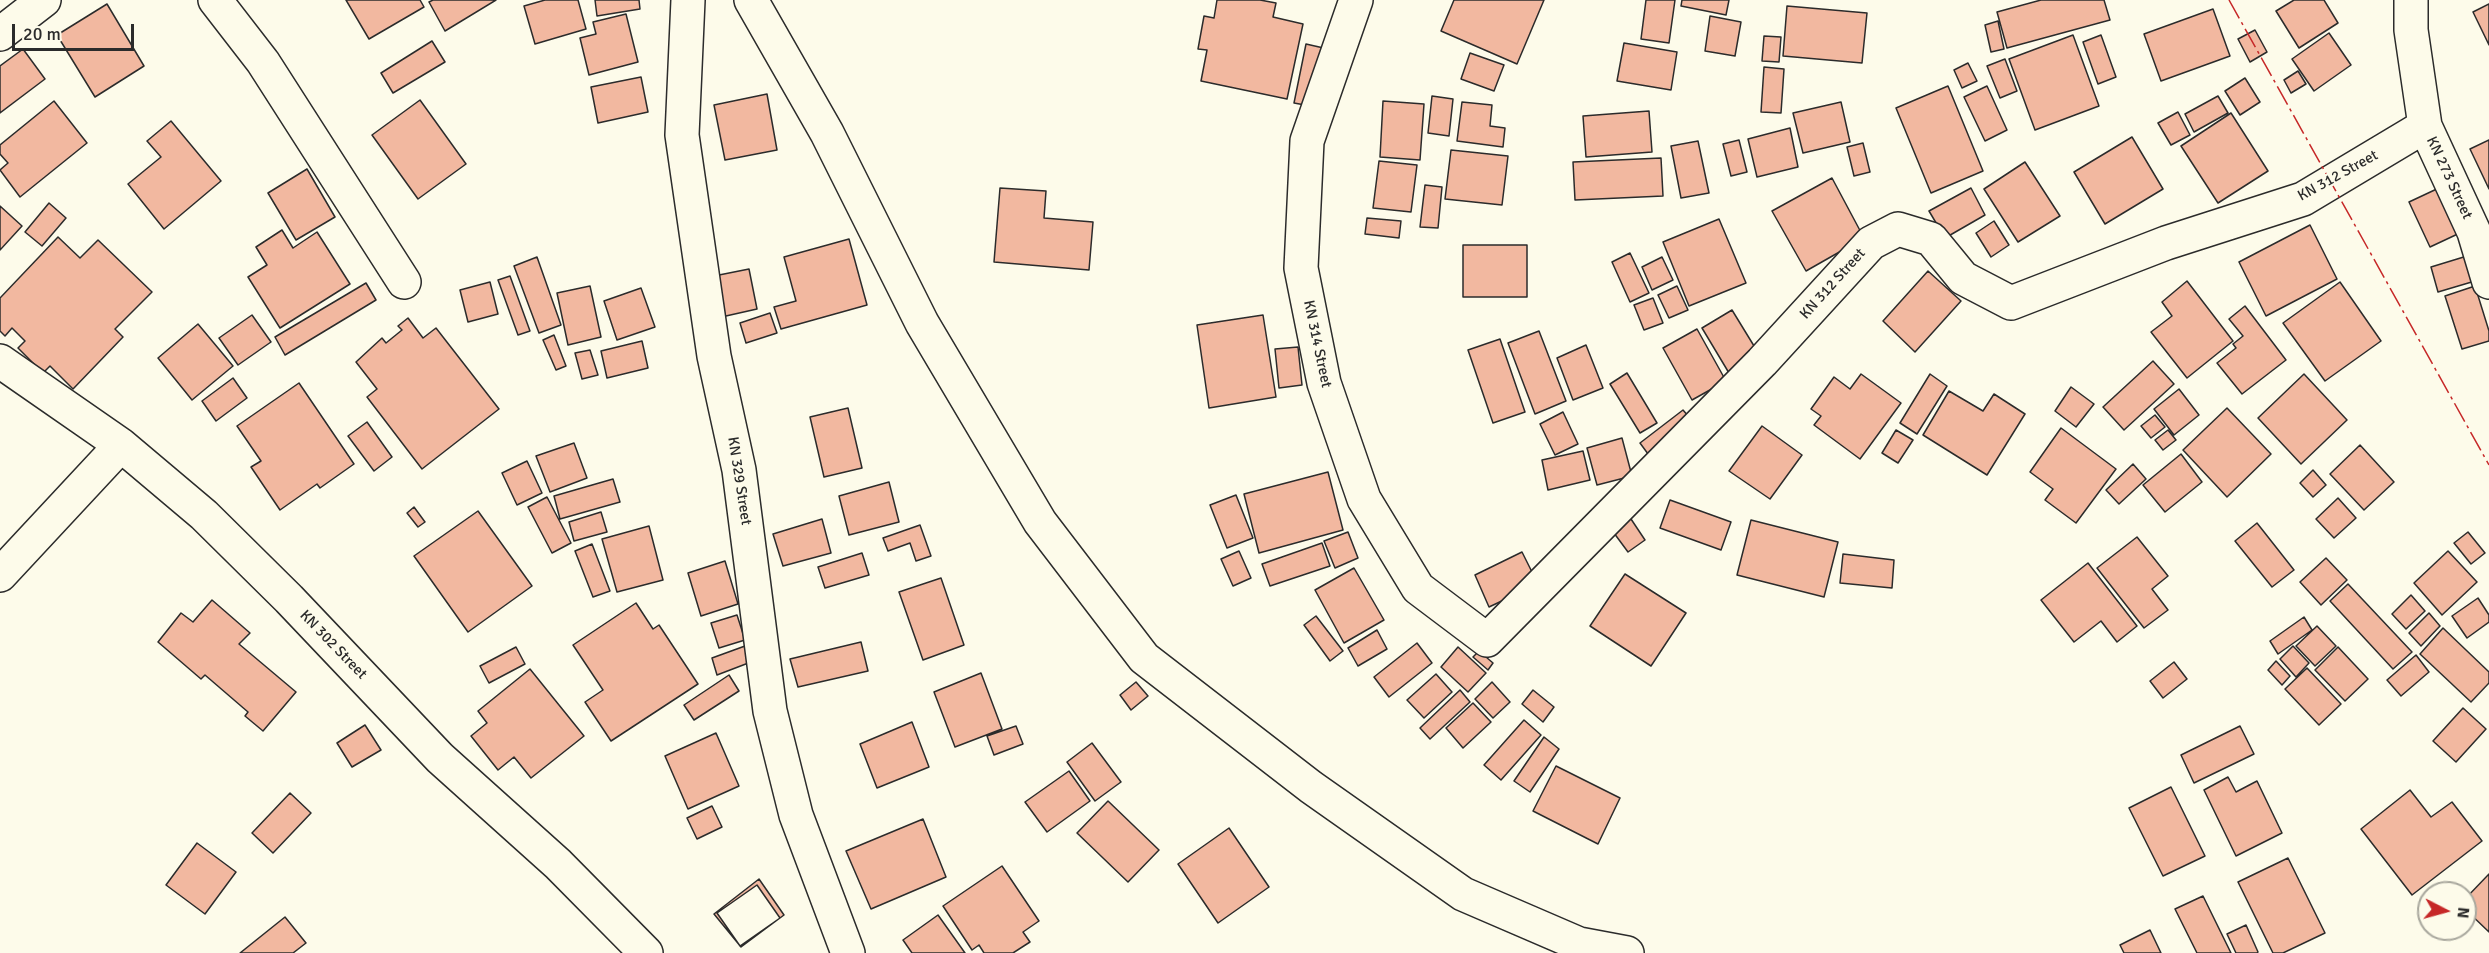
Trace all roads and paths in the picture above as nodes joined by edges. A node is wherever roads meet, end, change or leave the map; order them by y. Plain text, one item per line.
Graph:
1 (44, 0) edge
2 (215, 0) edge
3 (688, 0) edge
4 (751, 0) edge
5 (1356, 0) edge
6 (2410, 0) edge
7 (0, 34) edge
8 (2425, 126) junction
9 (404, 282) dead end
10 (2489, 282) edge
11 (0, 361) edge
12 (121, 445) junction
13 (0, 575) edge
14 (1487, 640) joint
15 (646, 953) edge
16 (848, 953) edge
17 (1627, 953) edge

1 - 7 street
2 - 9 street
3 - 16 street, KN 329 Street
4 - 17 street
5 - 14 street, KN 314 Street
6 - 8 street, KN 273 Street
8 - 10 street, KN 273 Street
8 - 14 street, KN 312 Street
11 - 12 street, KN 302 Street
12 - 13 street
12 - 15 street, KN 302 Street

